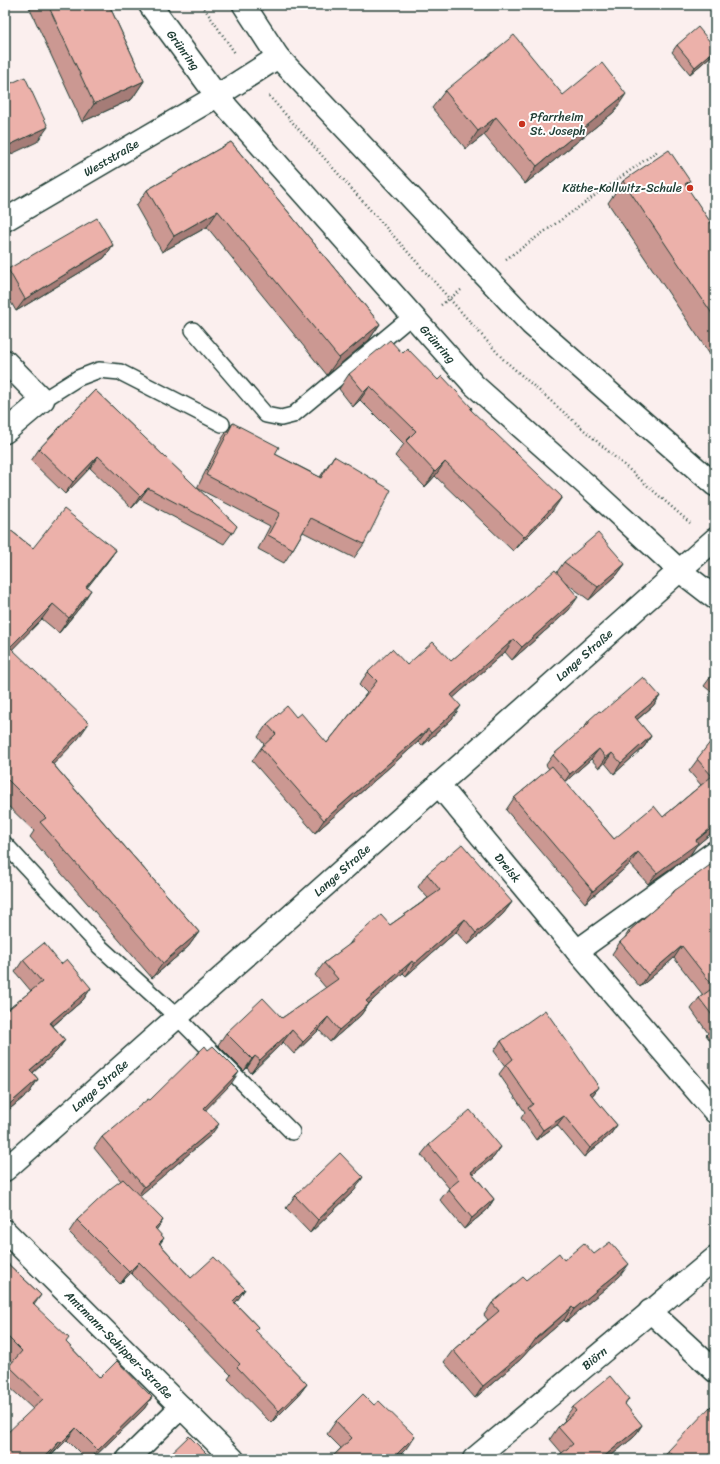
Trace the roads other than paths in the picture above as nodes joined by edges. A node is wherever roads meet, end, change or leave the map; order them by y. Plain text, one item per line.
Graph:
1 (150, 5) edge
2 (244, 5) edge
3 (278, 56) junction
4 (217, 96) junction
5 (5, 220) edge
6 (415, 318) junction
7 (194, 330) dead end
8 (5, 361) edge
9 (43, 400) junction
10 (222, 424) dead end
11 (5, 432) edge
12 (715, 485) edge
13 (714, 540) edge
14 (680, 571) junction
15 (715, 598) edge
16 (438, 784) junction
17 (5, 844) edge
18 (715, 852) edge
19 (577, 951) junction
20 (177, 1017) junction
21 (715, 1112) edge
22 (292, 1132) dead end
23 (5, 1170) edge
24 (5, 1231) edge
25 (715, 1258) edge
26 (650, 1311) junction
27 (715, 1371) edge
28 (182, 1407) junction
29 (128, 1459) edge
30 (233, 1459) edge
31 (474, 1459) edge

1 - 4 street, Grünring
2 - 3 street
3 - 4 street
3 - 12 street
4 - 5 street, Weststraße
4 - 6 street, Grünring
6 - 7 lane
6 - 14 street, Grünring
8 - 9 street
9 - 10 lane
9 - 11 street
13 - 14 street
14 - 15 street, Grünring
14 - 16 street, Lange Straße
16 - 19 street, Dreisk
16 - 20 street, Lange Straße
17 - 20 lane
18 - 19 street
19 - 21 street, Dreisk
20 - 22 lane
20 - 23 street, Lange Straße
24 - 28 street, Amtmann-Schipper-Straße
25 - 26 street, Biörn
26 - 27 street
26 - 31 street, Biörn
28 - 29 street
28 - 30 street, Amtmann-Schipper-Straße

